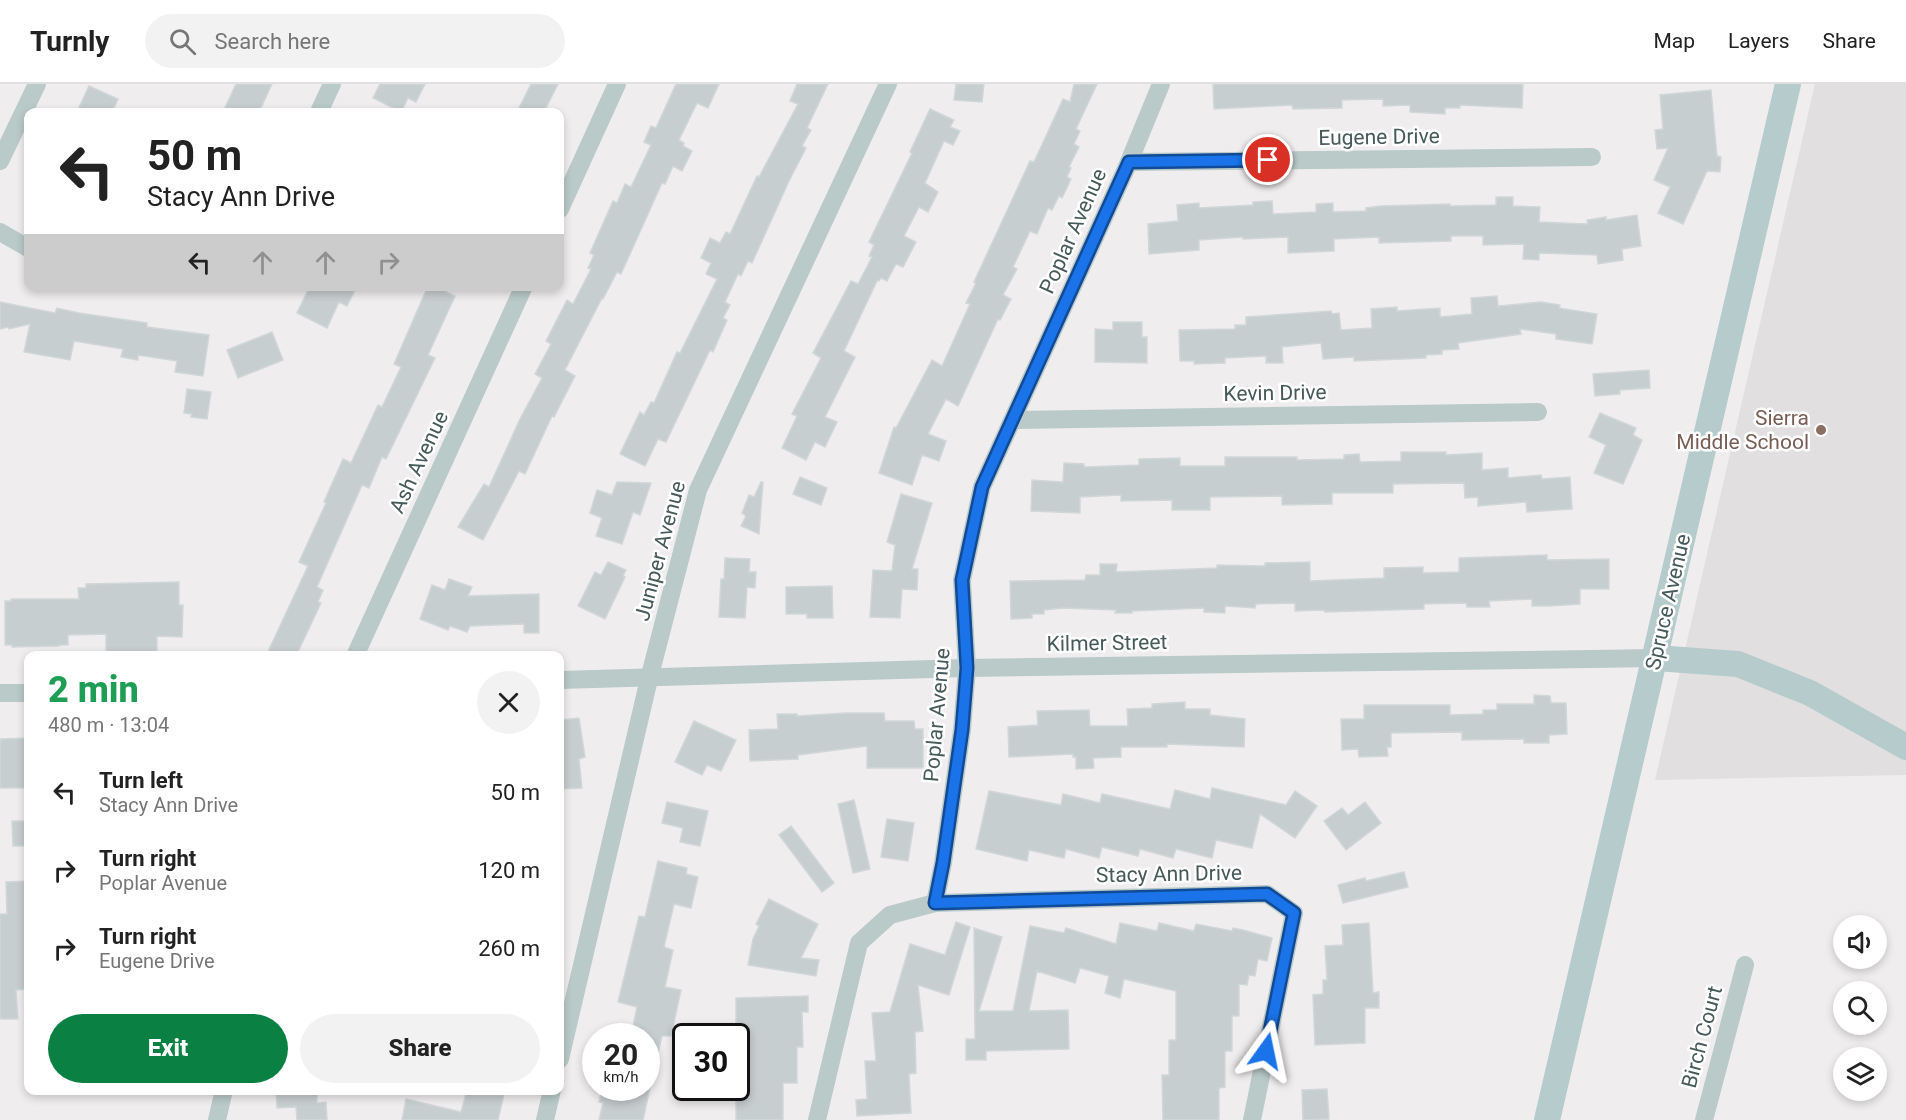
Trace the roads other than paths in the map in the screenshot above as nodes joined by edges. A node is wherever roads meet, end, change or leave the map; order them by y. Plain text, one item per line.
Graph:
1 (38, 84) edge
2 (332, 84) edge
3 (617, 84) edge
4 (888, 84) edge
5 (1161, 84) edge
6 (1788, 84) edge
7 (26, 108) edge
8 (320, 108) edge
9 (24, 112) edge
10 (1592, 157) dead end
11 (0, 160) edge
12 (1129, 162) junction
13 (564, 200) edge
14 (0, 232) edge
15 (24, 246) edge
16 (522, 291) edge
17 (1538, 411) dead end
18 (1013, 420) junction
19 (358, 651) edge
20 (1656, 658) junction
21 (967, 668) junction
22 (649, 678) junction
23 (564, 680) edge
24 (0, 693) edge
25 (24, 693) edge
26 (1906, 747) edge
27 (935, 903) junction
28 (1745, 965) dead end
29 (564, 1042) edge
30 (223, 1095) edge
31 (551, 1095) edge
32 (217, 1120) edge
33 (545, 1120) edge
34 (817, 1120) edge
35 (1252, 1120) edge
36 (1547, 1120) edge
37 (1704, 1120) edge

1 - 7 street
2 - 8 street
3 - 13 street
4 - 22 street, Juniper Avenue
5 - 12 street, Poplar Avenue
6 - 20 main road, Spruce Avenue
9 - 11 street
10 - 12 street, Eugene Drive
12 - 18 street, Poplar Avenue
14 - 15 street
16 - 19 street, Ash Avenue
17 - 18 street, Kevin Drive
18 - 21 street, Poplar Avenue
20 - 21 street, Kilmer Street
20 - 26 main road
20 - 36 main road, Spruce Avenue
21 - 22 street, Kilmer Street
21 - 27 street, Poplar Avenue
22 - 23 street, Kilmer Street
22 - 29 street, Juniper Avenue
24 - 25 street
27 - 34 street
27 - 35 street, Stacy Ann Drive
28 - 37 street, Birch Court
30 - 32 street
31 - 33 street

